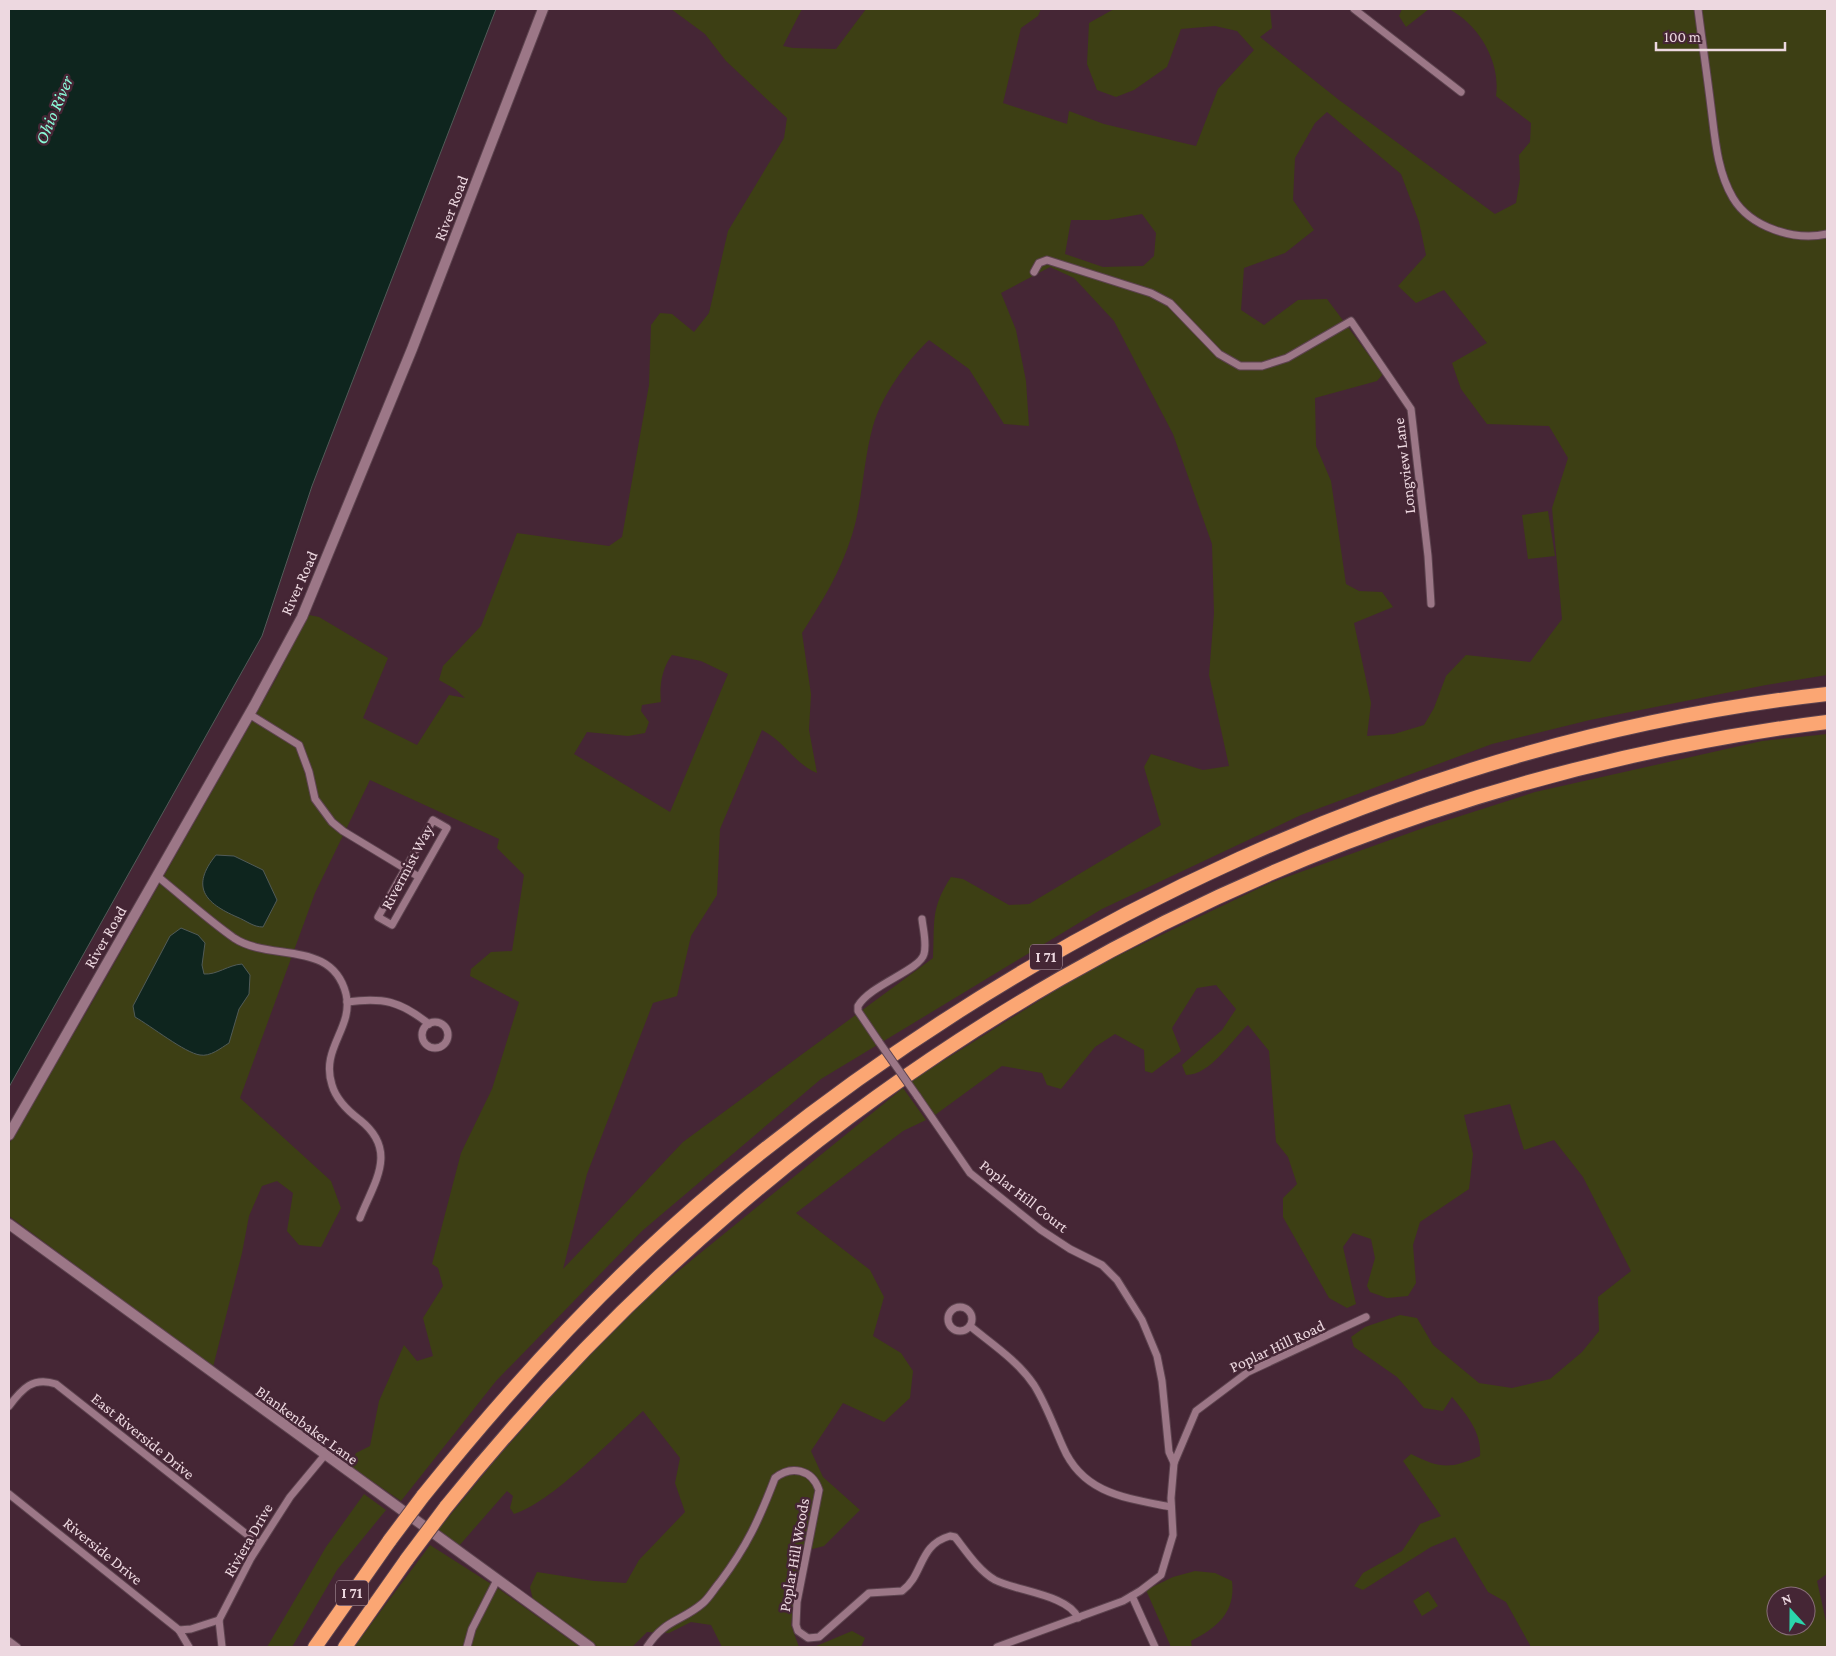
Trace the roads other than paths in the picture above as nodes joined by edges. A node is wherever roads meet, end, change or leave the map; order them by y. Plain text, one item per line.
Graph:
1 (544, 9) edge
2 (1354, 9) edge
3 (1698, 9) edge
4 (1461, 92) dead end
5 (1827, 234) edge
6 (1034, 272) dead end
7 (1431, 604) dead end
8 (1827, 694) edge
9 (249, 714) junction
10 (1827, 722) edge
11 (406, 869) junction
12 (157, 876) junction
13 (419, 877) junction
14 (922, 919) dead end
15 (347, 1002) junction
16 (429, 1024) dead end
17 (9, 1135) edge
18 (360, 1218) dead end
19 (9, 1224) edge
20 (1366, 1317) dead end
21 (970, 1326) dead end
22 (9, 1406) edge
23 (324, 1456) junction
24 (1174, 1463) junction
25 (9, 1494) edge
26 (1171, 1507) junction
27 (259, 1544) junction
28 (497, 1580) junction
29 (1132, 1596) junction
30 (1078, 1618) junction
31 (218, 1620) junction
32 (179, 1630) junction
33 (9, 1641) edge
34 (17, 1647) edge
35 (188, 1647) edge
36 (222, 1647) edge
37 (316, 1647) edge
38 (345, 1647) edge
39 (467, 1647) edge
40 (590, 1647) edge
41 (647, 1647) edge
42 (998, 1647) edge
43 (1155, 1647) edge

1 - 9 street, River Road
2 - 4 street
3 - 5 street
6 - 7 street, Longview Lane
8 - 37 highway, I 71, bridge
9 - 11 street
9 - 12 street, River Road
10 - 38 highway, I 71, bridge
11 - 13 street
11 - 13 street, Rivermist Way
11 - 13 street, Rivermist Way
12 - 15 street
12 - 17 street, River Road
14 - 24 street, Poplar Hill Court, bridge
15 - 16 street
15 - 18 street
19 - 23 street, Blankenbaker Lane
20 - 24 street, Poplar Hill Road
21 - 26 street
22 - 27 street, East Riverside Drive
23 - 27 street, Riviera Drive
23 - 28 street, Blankenbaker Lane
24 - 26 street, Poplar Hill Road
25 - 32 street, Riverside Drive
26 - 29 street, Poplar Hill Road
27 - 31 street, Riviera Drive
28 - 39 street
28 - 40 street, Blankenbaker Lane
29 - 30 street, Poplar Hill Road
29 - 43 street
30 - 41 street, Poplar Hill Woods
30 - 42 street, Poplar Hill Road
31 - 32 street
31 - 36 street
32 - 35 street, Riverside Drive
33 - 34 street

